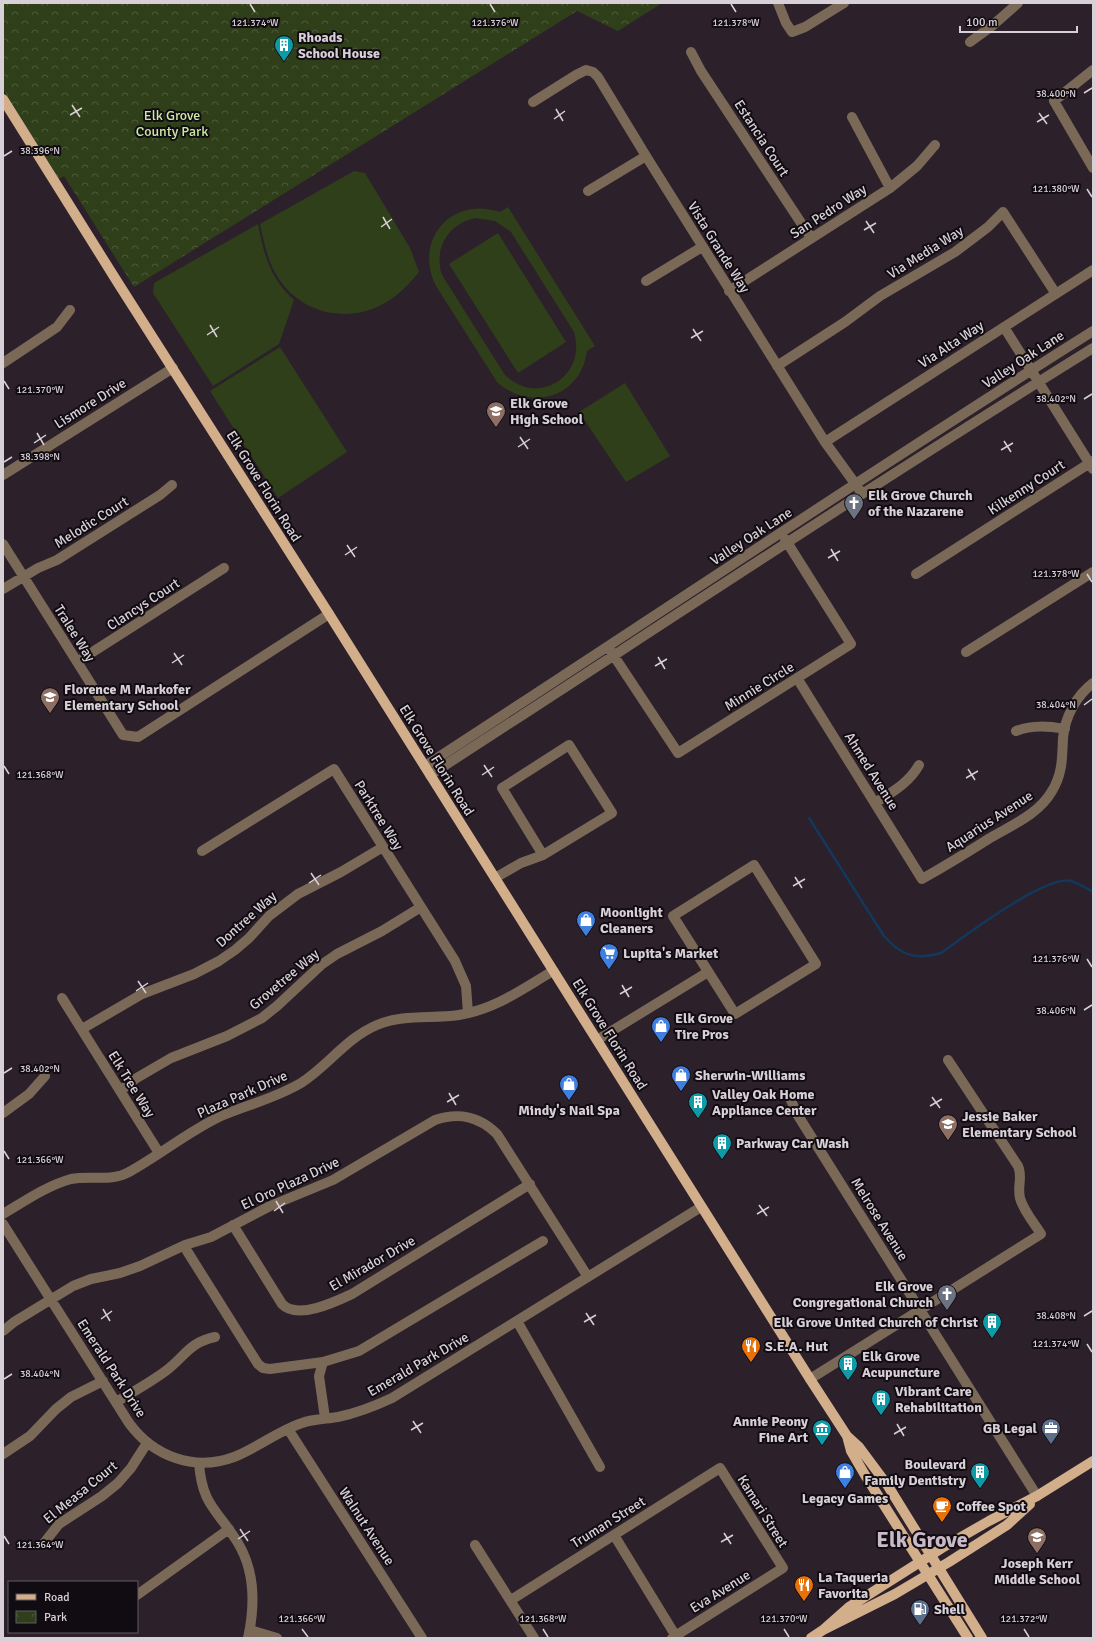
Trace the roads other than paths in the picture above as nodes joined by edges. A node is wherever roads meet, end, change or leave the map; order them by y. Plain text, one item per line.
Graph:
1 (778, 3) edge
2 (844, 3) edge
3 (1018, 3) edge
4 (970, 42) dead end
5 (691, 52) dead end
6 (1093, 70) edge
7 (3, 99) edge
8 (533, 102) dead end
9 (852, 117) dead end
10 (935, 145) dead end
11 (646, 156) junction
12 (1093, 168) edge
13 (890, 188) junction
14 (588, 191) dead end
15 (811, 238) junction
16 (702, 246) junction
17 (1093, 270) edge
18 (646, 281) dead end
19 (729, 291) junction
20 (1056, 294) junction
21 (70, 310) dead end
22 (1004, 327) junction
23 (1093, 331) edge
24 (1093, 348) edge
25 (3, 363) edge
26 (777, 366) junction
27 (173, 368) junction
28 (1031, 371) junction
29 (1038, 382) junction
30 (825, 442) junction
31 (1092, 464) edge
32 (3, 475) edge
33 (855, 483) junction
34 (172, 485) dead end
35 (862, 493) junction
36 (781, 532) junction
37 (788, 543) junction
38 (3, 544) edge
39 (224, 568) dead end
40 (1093, 572) edge
41 (916, 574) dead end
42 (22, 576) junction
43 (3, 589) edge
44 (329, 614) junction
45 (611, 651) junction
46 (966, 652) dead end
47 (77, 662) junction
48 (797, 678) junction
49 (1093, 683) edge
50 (1065, 729) junction
51 (1016, 731) dead end
52 (919, 765) dead end
53 (425, 766) junction
54 (430, 775) junction
55 (875, 803) junction
56 (383, 847) junction
57 (202, 851) dead end
58 (543, 855) junction
59 (495, 878) junction
60 (922, 880) joint
61 (421, 908) junction
62 (553, 971) junction
63 (708, 972) junction
64 (62, 998) dead end
65 (468, 1013) junction
66 (82, 1030) junction
67 (597, 1040) junction
68 (948, 1060) dead end
69 (45, 1076) dead end
70 (120, 1090) junction
71 (790, 1098) dead end
72 (3, 1113) edge
73 (159, 1153) junction
74 (530, 1184) junction
75 (701, 1207) junction
76 (3, 1214) edge
77 (3, 1224) edge
78 (233, 1226) junction
79 (543, 1241) dead end
80 (185, 1245) junction
81 (588, 1277) junction
82 (51, 1299) junction
83 (920, 1310) junction
84 (517, 1321) junction
85 (3, 1331) edge
86 (215, 1337) dead end
87 (323, 1362) junction
88 (810, 1379) junction
89 (103, 1381) junction
90 (116, 1402) junction
91 (325, 1418) junction
92 (288, 1429) junction
93 (847, 1436) junction
94 (147, 1443) junction
95 (3, 1454) edge
96 (1093, 1461) edge
97 (199, 1463) junction
98 (600, 1467) dead end
99 (720, 1468) joint
100 (1037, 1496) junction
101 (229, 1529) junction
102 (614, 1535) junction
103 (44, 1543) dead end
104 (475, 1545) dead end
105 (931, 1555) junction
106 (920, 1562) junction
107 (783, 1568) joint
108 (939, 1569) junction
109 (928, 1575) junction
110 (138, 1594) edge
111 (511, 1600) junction
112 (823, 1630) junction
113 (249, 1634) edge
114 (675, 1637) edge
115 (277, 1638) edge
116 (422, 1638) edge
117 (534, 1638) edge
118 (811, 1638) edge
119 (968, 1638) edge
120 (982, 1638) edge

1 - 2 street
3 - 4 street
5 - 15 street, Estancia Court
6 - 12 street
7 - 27 main road, Elk Grove Florin Road
8 - 11 street, Vista Grande Way
9 - 13 street
10 - 13 street, San Pedro Way
11 - 14 street
11 - 16 street, Vista Grande Way
13 - 15 street, San Pedro Way
15 - 19 street, San Pedro Way
16 - 18 street
16 - 19 street, Vista Grande Way
17 - 20 street, Via Alta Way
19 - 26 street, Vista Grande Way
20 - 22 street, Via Alta Way
20 - 26 street, Via Media Way
21 - 25 street
22 - 28 street
22 - 30 street, Via Alta Way
23 - 28 street, Valley Oak Lane
24 - 29 street, Valley Oak Lane
26 - 30 street, Vista Grande Way
27 - 32 street, Lismore Drive
27 - 44 main road, Elk Grove Florin Road
28 - 29 street
28 - 33 street, Valley Oak Lane
29 - 31 street
29 - 35 street, Valley Oak Lane
30 - 33 street, Vista Grande Way
31 - 41 street, Kilkenny Court
33 - 35 street, Vista Grande Way
33 - 36 street, Valley Oak Lane
34 - 42 street, Melodic Court
35 - 37 street, Valley Oak Lane
36 - 37 street, Minnie Circle
36 - 45 street, Valley Oak Lane
37 - 45 street, Valley Oak Lane
37 - 48 street, Minnie Circle
38 - 42 street, Tralee Way
39 - 47 street, Clancys Court
40 - 46 street
42 - 43 street, Melodic Court
42 - 47 street, Tralee Way
44 - 47 street, Tralee Way
44 - 53 main road, Elk Grove Florin Road
45 - 48 street, Minnie Circle
45 - 53 street, Valley Oak Lane
45 - 54 street, Valley Oak Lane
48 - 55 street, Ahmed Avenue
49 - 50 street, Aquarius Avenue
50 - 51 street
50 - 60 street, Aquarius Avenue
52 - 55 street
53 - 54 main road, Elk Grove Florin Road
54 - 59 main road, Elk Grove Florin Road
55 - 60 street, Ahmed Avenue
56 - 57 street, Parktree Way
56 - 61 street, Parktree Way
56 - 66 street, Dontree Way
58 - 58 street
58 - 59 street
59 - 62 main road, Elk Grove Florin Road
61 - 65 street, Parktree Way
61 - 70 street, Grovetree Way
62 - 65 street, Plaza Park Drive
62 - 67 main road, Elk Grove Florin Road
63 - 63 street
63 - 67 street
64 - 66 street, Elk Tree Way
65 - 73 street, Plaza Park Drive
66 - 70 street, Elk Tree Way
67 - 75 main road, Elk Grove Florin Road
68 - 83 street
69 - 72 street
70 - 73 street, Elk Tree Way
71 - 83 street, Melrose Avenue
73 - 76 street, Plaza Park Drive
74 - 78 street, El Oro Plaza Drive
74 - 78 street, El Mirador Drive
74 - 81 street, El Oro Plaza Drive
75 - 81 street, Emerald Park Drive
75 - 88 main road, Elk Grove Florin Road
77 - 82 street, Emerald Park Drive
78 - 80 street, El Oro Plaza Drive
79 - 87 street
80 - 82 street, El Oro Plaza Drive
80 - 87 street
81 - 84 street, Emerald Park Drive
82 - 85 street, El Oro Plaza Drive
82 - 89 street, Emerald Park Drive
83 - 88 street
83 - 100 street, Melrose Avenue
84 - 91 street, Emerald Park Drive
84 - 98 street
86 - 90 street
87 - 91 street
88 - 93 main road, Elk Grove Florin Road
89 - 90 street, Emerald Park Drive
89 - 95 street
90 - 94 street, Emerald Park Drive
91 - 92 street, Emerald Park Drive
92 - 97 street, Emerald Park Drive
92 - 116 street, Walnut Avenue
93 - 105 main road, Elk Grove Florin Road
93 - 106 main road, Elk Grove Florin Road
94 - 97 street, Emerald Park Drive
94 - 103 street, El Measa Court
96 - 100 main road
97 - 101 street
99 - 102 street, Truman Street
99 - 107 street, Kamari Street
100 - 105 main road
100 - 108 main road
101 - 110 street
101 - 113 street
102 - 111 street, Truman Street
102 - 114 street
104 - 111 street
105 - 106 main road
105 - 108 main road, Elk Grove Florin Road
106 - 109 main road, Elk Grove Florin Road
106 - 112 main road
107 - 114 street, Eva Avenue
108 - 109 main road
108 - 120 main road, Elk Grove Florin Road
109 - 112 main road
109 - 119 main road, Elk Grove Florin Road
111 - 117 street
112 - 118 main road
113 - 115 street

